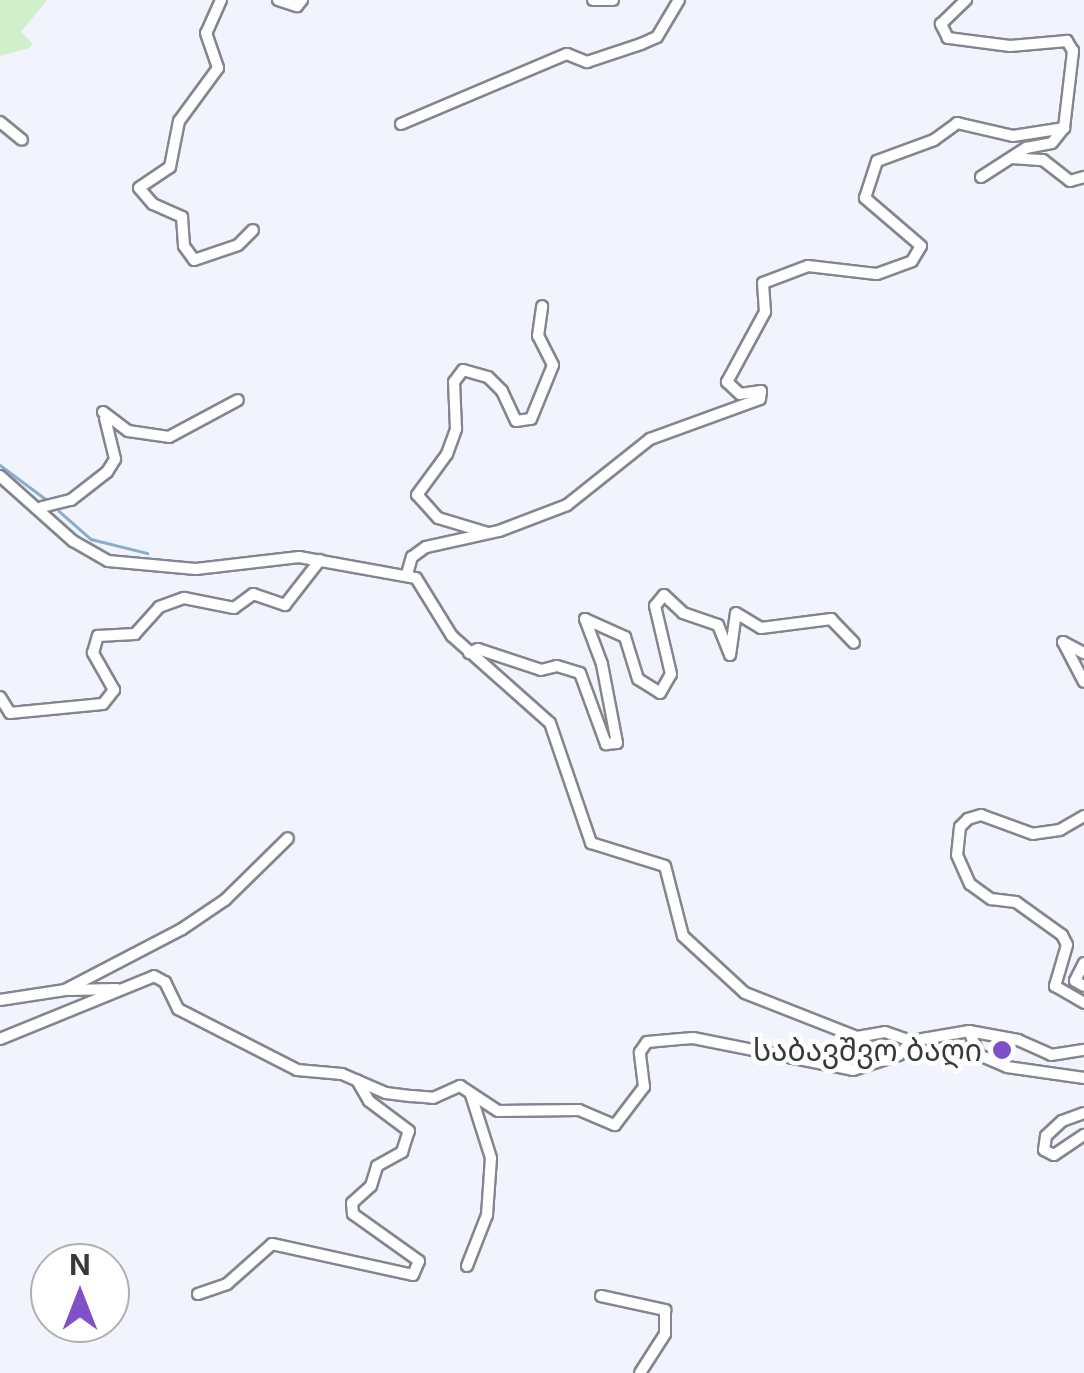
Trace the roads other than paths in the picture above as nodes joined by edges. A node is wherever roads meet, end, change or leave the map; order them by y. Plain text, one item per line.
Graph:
1 (221, 0) edge
2 (278, 0) edge
3 (302, 0) edge
4 (594, 0) edge
5 (612, 0) edge
6 (679, 0) edge
7 (966, 0) edge
8 (0, 122) edge
9 (401, 124) dead end
10 (1064, 128) junction
11 (22, 140) dead end
12 (1011, 158) junction
13 (981, 177) dead end
14 (1084, 178) edge
15 (253, 230) dead end
16 (542, 306) dead end
17 (238, 400) dead end
18 (0, 476) edge
19 (42, 507) junction
20 (489, 534) junction
21 (320, 560) junction
22 (407, 574) junction
23 (854, 643) dead end
24 (469, 653) junction
25 (1084, 654) edge
26 (1084, 682) edge
27 (0, 697) edge
28 (1084, 816) edge
29 (288, 838) dead end
30 (1084, 963) edge
31 (1084, 986) edge
32 (123, 989) junction
33 (65, 990) junction
34 (0, 1000) edge
35 (1084, 1003) edge
36 (968, 1031) junction
37 (0, 1039) edge
38 (910, 1041) junction
39 (1084, 1050) edge
40 (1084, 1078) edge
41 (356, 1079) junction
42 (468, 1090) junction
43 (1084, 1113) edge
44 (1084, 1135) edge
45 (467, 1266) dead end
46 (198, 1294) dead end
47 (600, 1296) dead end
48 (640, 1373) edge

1 - 15 street
2 - 3 street
4 - 5 street
6 - 9 street
7 - 10 street
8 - 11 street
10 - 12 street
10 - 20 street
12 - 13 street
12 - 14 street
16 - 20 street
17 - 19 street
18 - 19 street
19 - 21 street
20 - 22 street
21 - 22 street
21 - 27 street
22 - 24 street
23 - 24 street
24 - 38 street
25 - 26 street
28 - 35 street
29 - 33 street
30 - 31 street
32 - 33 street
32 - 37 street
32 - 41 street
33 - 34 street
36 - 38 street
36 - 39 street
36 - 40 street
38 - 42 street
41 - 42 street
41 - 46 street
42 - 45 street
43 - 44 street
47 - 48 street

